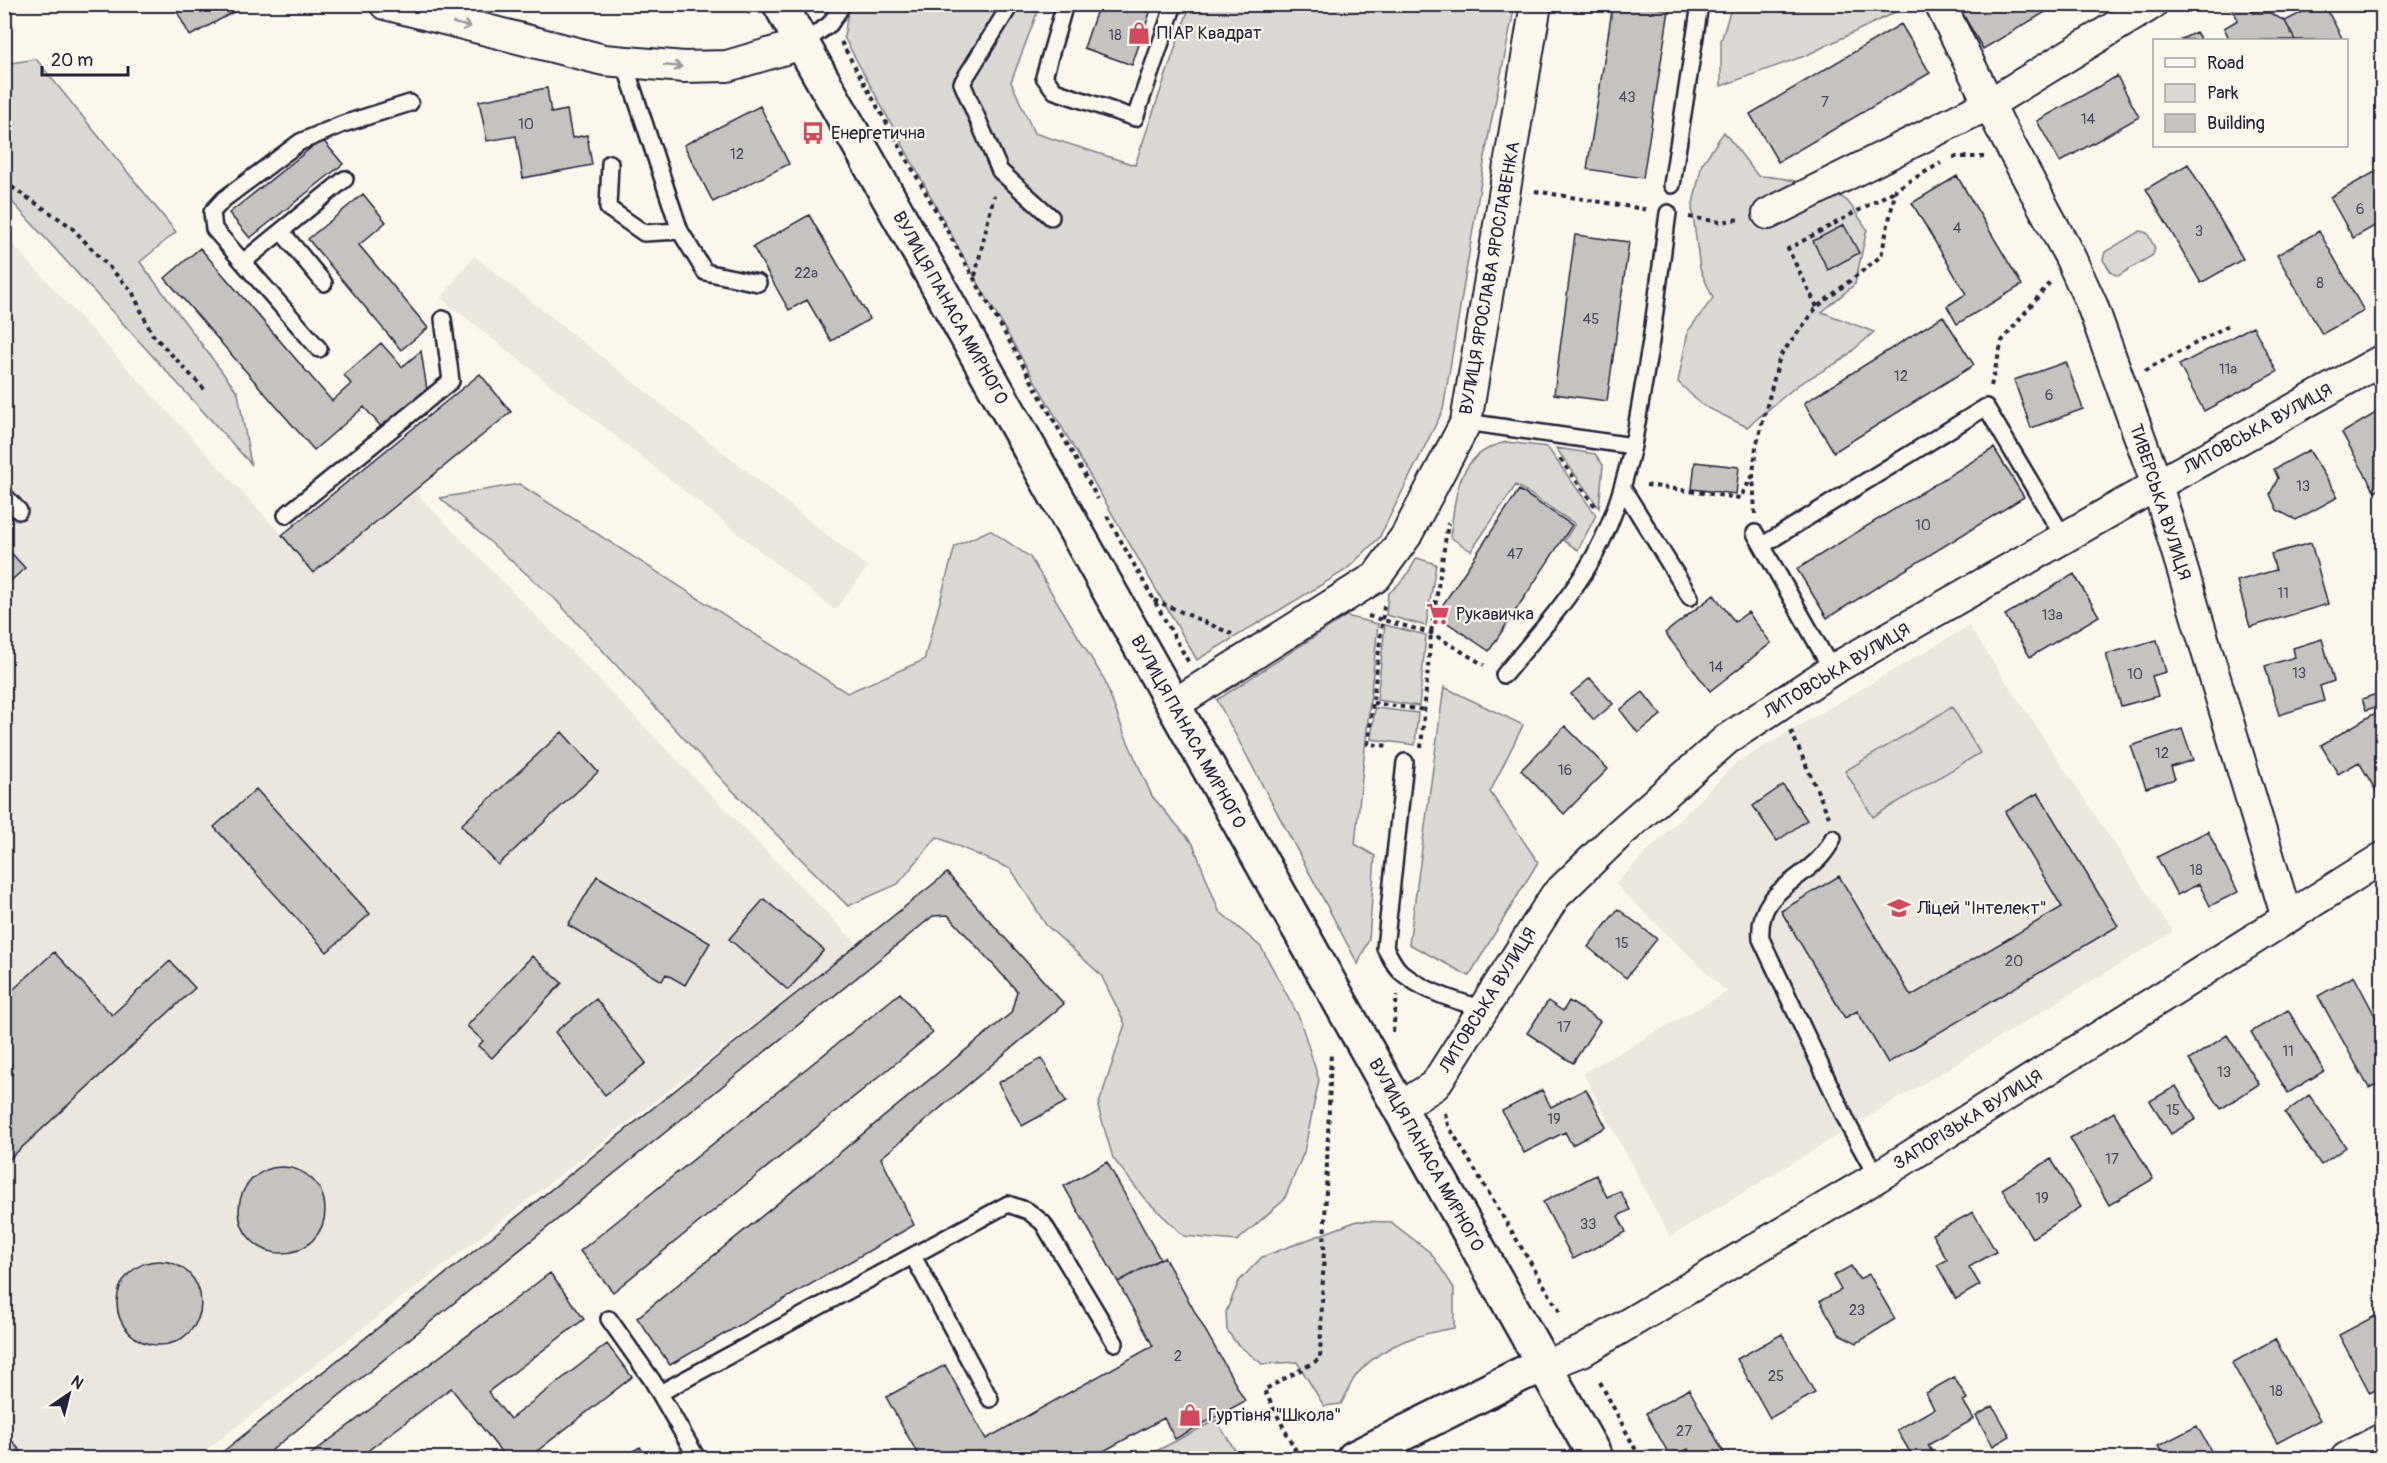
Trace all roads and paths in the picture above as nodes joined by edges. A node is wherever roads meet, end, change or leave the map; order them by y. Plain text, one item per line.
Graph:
1 (385, 4) edge
2 (780, 4) edge
3 (843, 4) edge
4 (1011, 4) edge
5 (1065, 4) edge
6 (1536, 4) edge
7 (1700, 4) edge
8 (1940, 4) edge
9 (2152, 4) edge
10 (1172, 10) dead end
11 (831, 24) junction
12 (802, 44) junction
13 (624, 62) junction
14 (410, 103) dead end
15 (1989, 104) junction
16 (1985, 157) dead end
17 (610, 164) dead end
18 (1000, 171) junction
19 (345, 178) dead end
20 (4, 182) edge
21 (1672, 184) dead end
22 (1896, 189) junction
23 (1535, 191) dead end
24 (1668, 213) junction
25 (1051, 217) dead end
26 (1771, 219) dead end
27 (1720, 222) dead end
28 (281, 231) junction
29 (680, 231) junction
30 (2070, 257) junction
31 (243, 262) junction
32 (974, 276) junction
33 (324, 283) dead end
34 (758, 283) dead end
35 (1817, 307) junction
36 (443, 319) dead end
37 (2229, 325) dead end
38 (319, 349) dead end
39 (2382, 360) edge
40 (2141, 373) dead end
41 (206, 391) dead end
42 (1986, 407) junction
43 (1466, 422) junction
44 (1633, 446) junction
45 (1555, 452) dead end
46 (1754, 474) junction
47 (2157, 485) junction
48 (1650, 486) dead end
49 (1622, 487) junction
50 (4, 495) edge
51 (1098, 499) dead end
52 (19, 511) dead end
53 (1601, 514) dead end
54 (286, 515) dead end
55 (1107, 516) dead end
56 (1449, 516) dead end
57 (2064, 538) junction
58 (1759, 539) junction
59 (1690, 597) dead end
60 (1154, 600) junction
61 (1384, 600) dead end
62 (1363, 614) dead end
63 (1383, 619) junction
64 (1431, 633) junction
65 (1241, 638) dead end
66 (1480, 663) dead end
67 (1192, 669) dead end
68 (1832, 670) junction
69 (1504, 675) dead end
70 (1372, 703) junction
71 (1173, 705) junction
72 (1780, 705) junction
73 (1425, 710) junction
74 (1405, 753) junction
75 (1833, 838) joint
76 (2382, 858) edge
77 (2287, 918) junction
78 (1482, 1008) junction
79 (1332, 1049) dead end
80 (1399, 1108) junction
81 (1444, 1108) dead end
82 (1877, 1177) junction
83 (913, 1256) junction
84 (1560, 1312) dead end
85 (609, 1319) dead end
86 (1115, 1343) dead end
87 (1544, 1366) junction
88 (1600, 1382) dead end
89 (660, 1393) junction
90 (990, 1399) dead end
91 (2382, 1439) edge
92 (1296, 1451) dead end
93 (697, 1458) edge
94 (1354, 1458) edge
95 (1596, 1458) edge
96 (1640, 1458) edge
97 (2346, 1458) edge

1 -> 13 street
2 - 12 street, ВУЛИЦЯ ПАНАСА МИРНОГО
3 - 11 lane
4 - 18 lane
5 - 10 lane
6 - 43 street, ВУЛИЦЯ ЯРОСЛАВА ЯРОСЛАВЕНКА
7 - 21 lane
8 - 15 street, ТИВЕРСЬКА ВУЛИЦЯ
9 - 15 street
11 - 12 lane
11 - 32 path
13 -> 12 street
12 - 71 street, ВУЛИЦЯ ПАНАСА МИРНОГО
13 - 29 lane
14 - 31 lane
15 - 26 street
15 - 30 street, ТИВЕРСЬКА ВУЛИЦЯ
16 - 22 path
17 - 29 lane
18 - 25 lane
18 - 32 path
19 - 28 lane
20 - 41 path
22 - 35 path
22 - 35 path
23 - 24 path
24 - 27 path
24 - 44 lane
28 - 31 lane
28 - 33 lane
29 - 34 lane
30 - 42 path
30 - 47 street, ТИВЕРСЬКА ВУЛИЦЯ
31 - 38 lane
32 - 51 path
35 - 46 path
36 - 54 lane
37 - 40 path
39 - 47 street, ЛИТОВСЬКА ВУЛИЦЯ
42 - 57 lane
42 - 58 lane
43 - 44 lane
43 - 71 street, ВУЛИЦЯ ЯРОСЛАВА ЯРОСЛАВЕНКА
44 - 49 lane
45 - 53 path
46 - 48 path
46 - 58 path
47 - 57 street, ЛИТОВСЬКА ВУЛИЦЯ
47 - 77 street, ТИВЕРСЬКА ВУЛИЦЯ
49 - 59 lane
49 - 69 lane
50 - 52 lane
55 - 60 path
56 - 64 path
57 - 68 street, ЛИТОВСЬКА ВУЛИЦЯ
58 - 68 lane
60 - 65 path
60 - 67 path
61 - 63 path
62 - 63 path
63 - 64 path
63 - 70 path
64 - 66 path
64 - 73 path
68 - 72 street, ЛИТОВСЬКА ВУЛИЦЯ
70 - 73 path
70 - 74 path
71 - 80 street, ВУЛИЦЯ ПАНАСА МИРНОГО
72 - 75 path
72 - 78 street, ЛИТОВСЬКА ВУЛИЦЯ
73 - 74 path
74 - 78 lane
75 - 82 lane
76 - 77 street, ЗАПОРІЗЬКА ВУЛИЦЯ
77 - 82 street, ЗАПОРІЗЬКА ВУЛИЦЯ
78 - 80 street, ЛИТОВСЬКА ВУЛИЦЯ
79 - 92 path
80 - 87 street, ВУЛИЦЯ ПАНАСА МИРНОГО
81 - 84 path
82 - 87 street, ЗАПОРІЗЬКА ВУЛИЦЯ
83 - 86 lane
83 - 89 lane
83 - 90 lane
85 - 89 lane
87 - 94 street
87 - 95 street, ВУЛИЦЯ ПАНАСА МИРНОГО
88 - 96 path
89 - 93 lane
91 - 97 street

